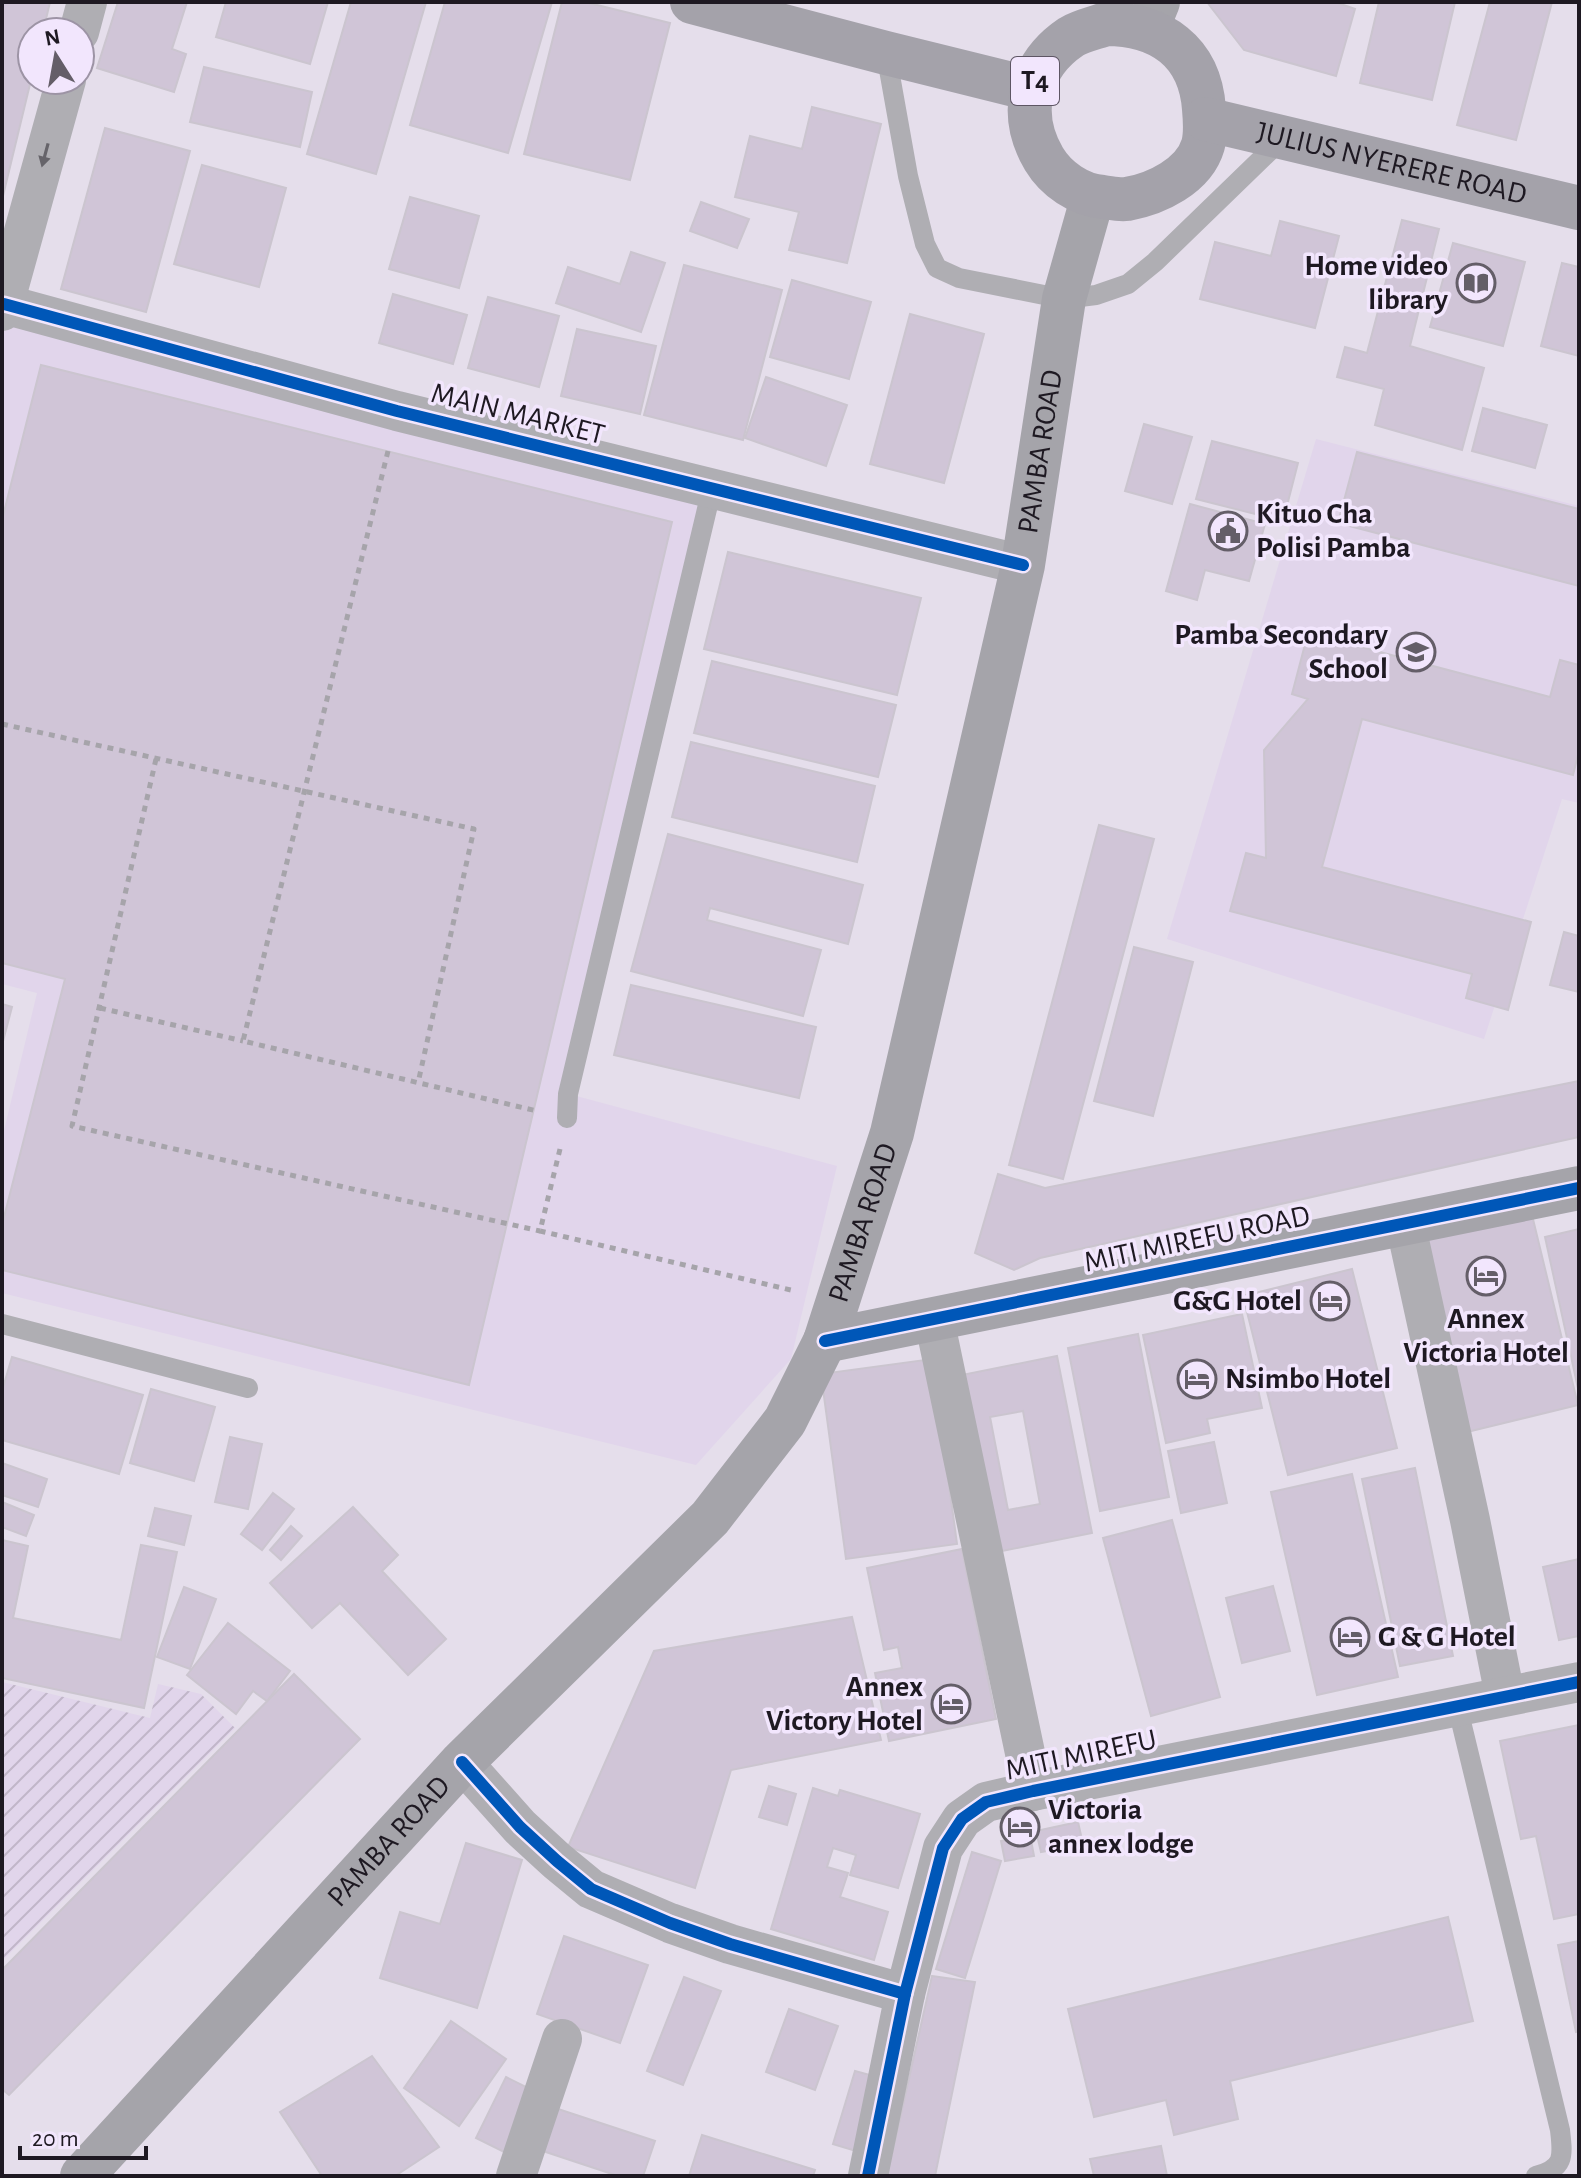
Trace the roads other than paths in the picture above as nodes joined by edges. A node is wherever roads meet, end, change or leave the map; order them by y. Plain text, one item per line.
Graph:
1 (692, 2) edge
2 (1153, 15) edge
3 (886, 53) junction
4 (1031, 89) junction
5 (62, 96) edge
6 (1205, 119) junction
7 (1283, 138) junction
8 (1093, 196) junction
9 (1579, 208) edge
10 (1064, 299) junction
11 (3, 308) edge
12 (712, 488) junction
13 (1023, 565) junction
14 (567, 1118) road end
15 (1579, 1188) edge
16 (1405, 1222) junction
17 (934, 1319) junction
18 (832, 1321) junction
19 (3, 1329) edge
20 (248, 1388) dead end
21 (1579, 1682) edge
22 (1505, 1696) junction
23 (1457, 1705) junction
24 (462, 1762) junction
25 (1033, 1791) junction
26 (905, 1994) junction
27 (562, 2039) dead end
28 (82, 2176) edge
29 (516, 2176) edge
30 (868, 2176) edge
31 (1536, 2176) edge

1 - 3 highway, T4
2 - 4 highway, T4
2 - 6 highway, T4
3 - 4 highway, T4
3 - 10 lane
4 - 8 highway, T4
5 -> 11 street
6 - 7 highway, JULIUS NYERERE ROAD
6 - 8 highway, T4
7 - 9 highway, JULIUS NYERERE ROAD
7 - 10 lane
8 - 10 main road, PAMBA ROAD
10 - 13 main road, PAMBA ROAD
11 - 12 street, MAIN MARKET
12 - 13 street, MAIN MARKET
12 - 14 lane
13 - 18 main road, PAMBA ROAD
15 - 16 main road, MITI MIREFU ROAD
16 - 17 main road, MITI MIREFU ROAD
16 - 22 street
17 - 18 main road, MITI MIREFU ROAD
17 - 25 street
18 - 24 main road, PAMBA ROAD
19 - 20 lane
21 - 22 street, MITI MIREFU
22 - 23 street, MITI MIREFU
23 - 25 street, MITI MIREFU
23 - 31 lane
24 - 26 street
24 - 28 main road, PAMBA ROAD
25 - 26 street, MITI MIREFU
26 - 30 street, MITI MIREFU
27 - 29 street

